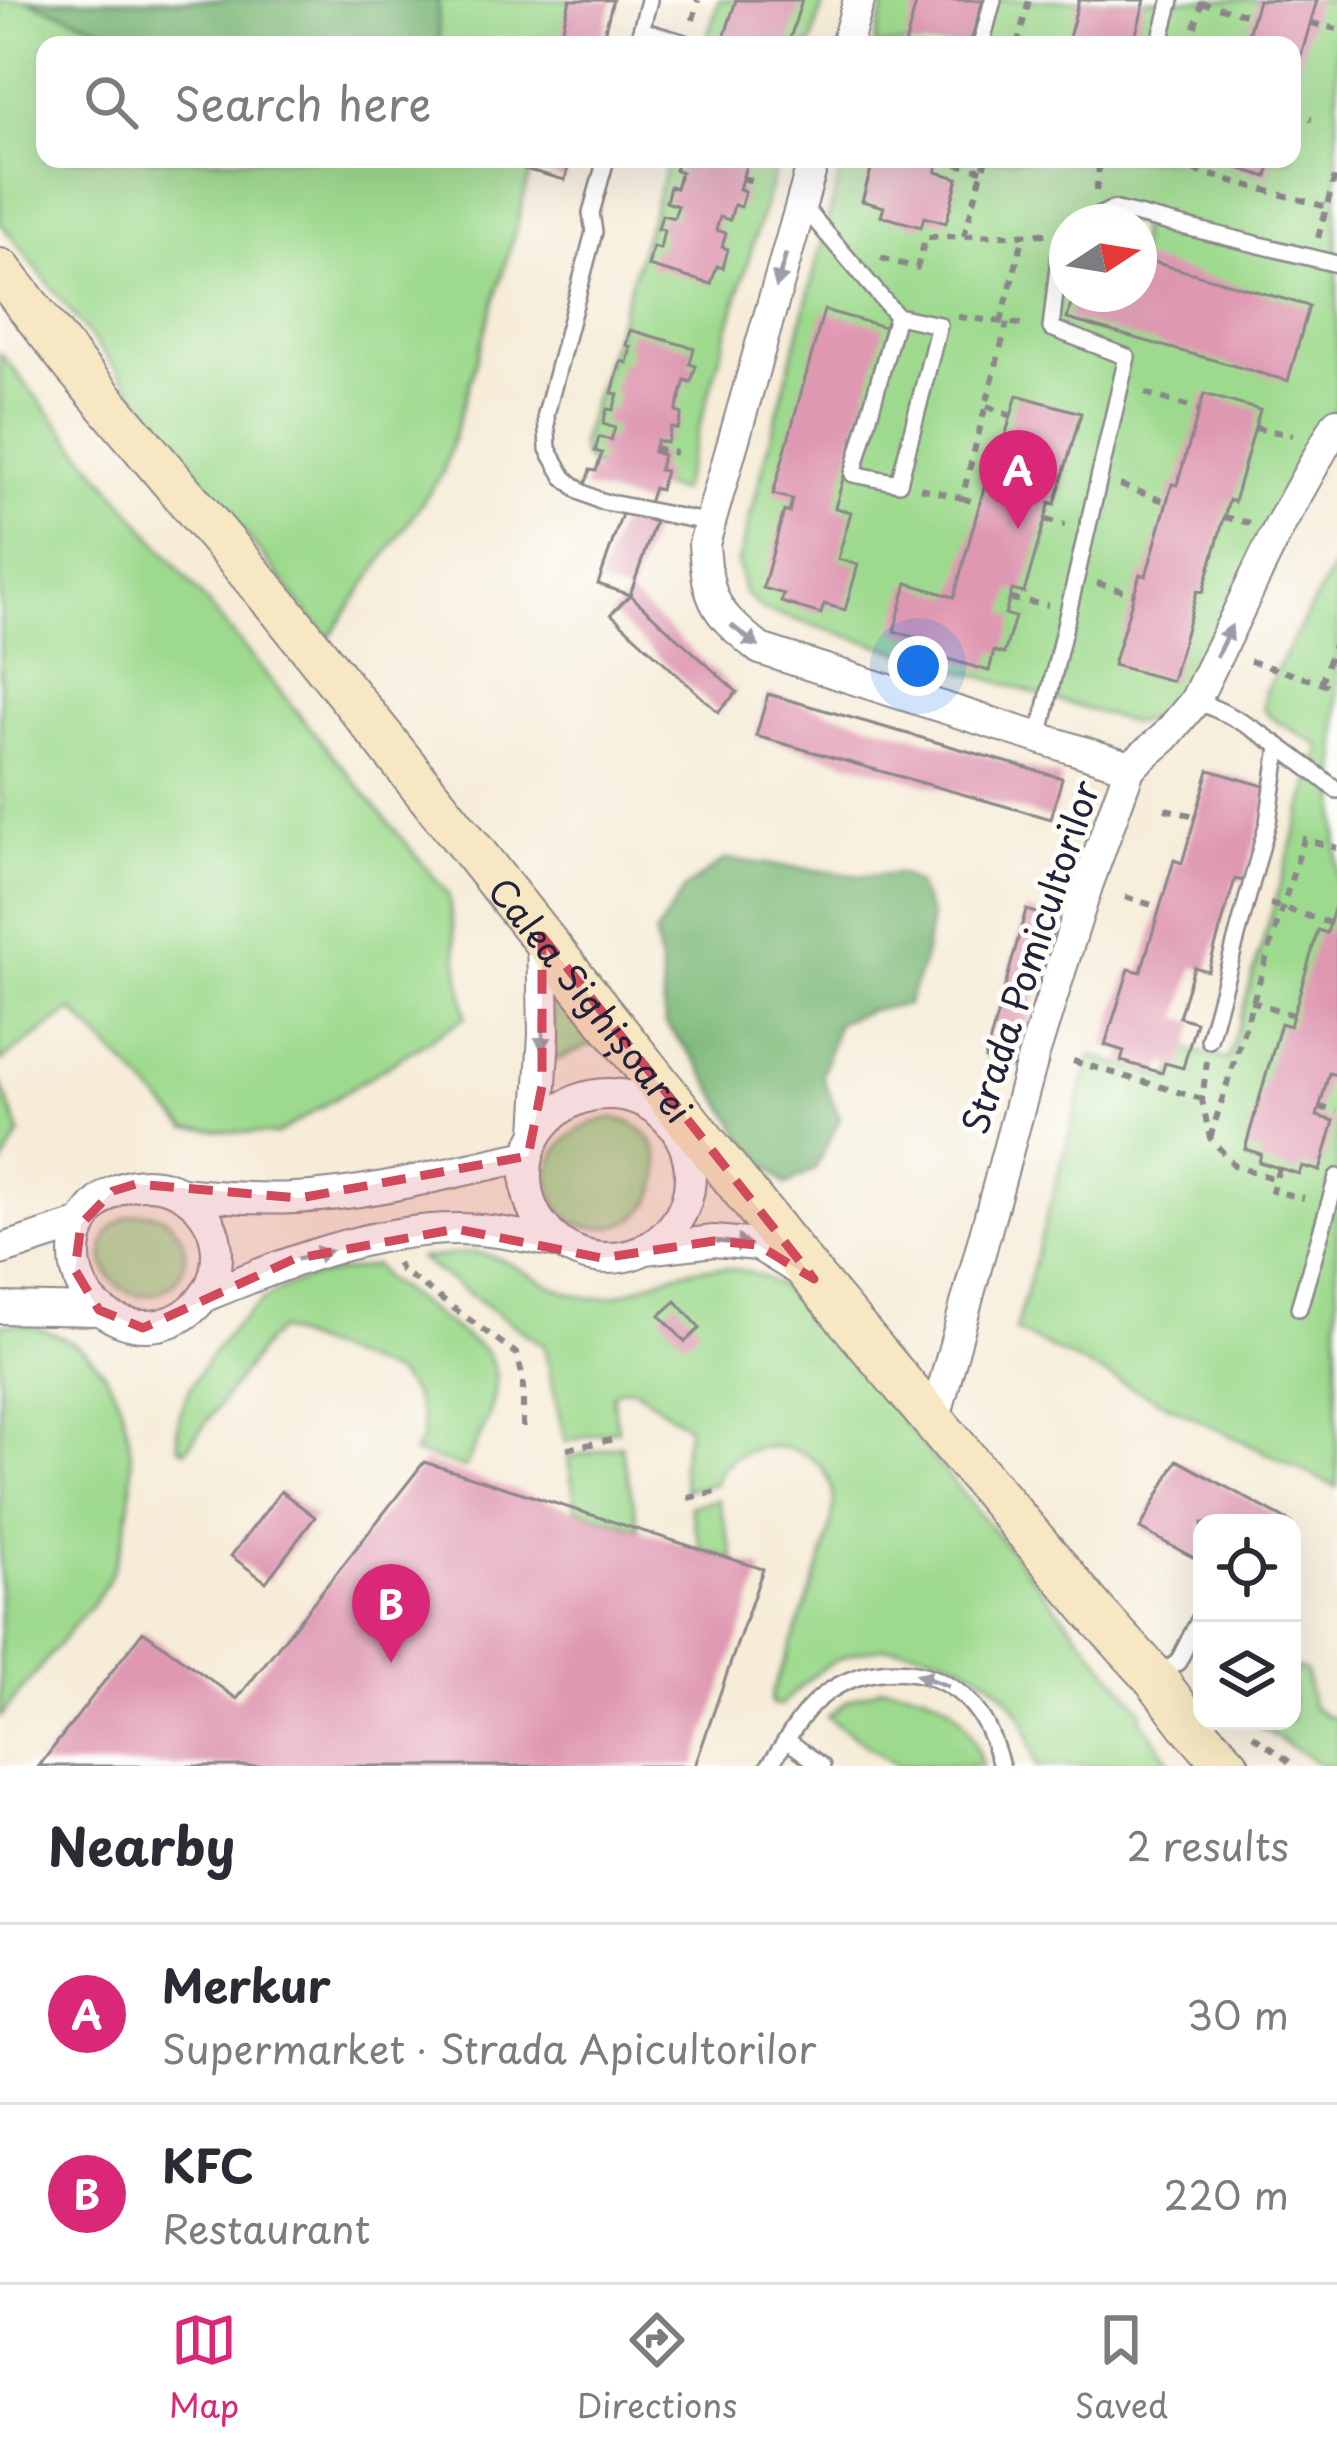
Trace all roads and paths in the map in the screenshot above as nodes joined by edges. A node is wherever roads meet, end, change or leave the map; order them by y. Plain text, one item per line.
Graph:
1 (649, 0) edge
2 (859, 0) edge
3 (993, 0) edge
4 (1029, 0) edge
5 (1171, 0) edge
6 (1202, 2) edge
7 (1253, 16) dead end
8 (1310, 23) dead end
9 (1337, 29) edge
10 (640, 36) edge
11 (849, 36) edge
12 (983, 36) edge
13 (1019, 36) edge
14 (1161, 36) edge
15 (1193, 36) edge
16 (1301, 117) edge
17 (1312, 119) dead end
18 (603, 168) edge
19 (811, 168) edge
20 (974, 168) edge
21 (1187, 168) edge
22 (1337, 169) edge
23 (983, 170) joint
24 (742, 178) dead end
25 (753, 181) dead end
26 (801, 204) junction
27 (1327, 207) junction
28 (1157, 220) edge
29 (1049, 234) edge
30 (1024, 235) junction
31 (964, 236) junction
32 (837, 246) junction
33 (1312, 259) junction
34 (1337, 264) edge
35 (0, 270) edge
36 (1053, 312) edge
37 (897, 316) junction
38 (1004, 323) junction
39 (939, 325) junction
40 (1051, 328) junction
41 (1121, 385) junction
42 (987, 406) junction
43 (1199, 410) dead end
44 (1011, 416) dead end
45 (1337, 423) edge
46 (1255, 428) dead end
47 (1296, 436) dead end
48 (654, 448) dead end
49 (676, 453) dead end
50 (1099, 478) junction
51 (898, 483) junction
52 (962, 498) junction
53 (1167, 502) dead end
54 (980, 504) dead end
55 (1224, 517) dead end
56 (711, 523) junction
57 (1257, 525) dead end
58 (1076, 577) junction
59 (1134, 594) dead end
60 (1010, 598) dead end
61 (1068, 610) junction
62 (1337, 636) edge
63 (1250, 661) dead end
64 (1321, 683) junction
65 (1337, 688) edge
66 (1195, 701) junction
67 (1039, 738) junction
68 (1279, 747) junction
69 (1130, 767) junction
70 (1337, 790) edge
71 (1166, 809) dead end
72 (1196, 816) dead end
73 (1337, 848) edge
74 (1248, 896) junction
75 (1125, 897) dead end
76 (1160, 907) dead end
77 (1282, 908) junction
78 (1330, 922) dead end
79 (542, 937) junction
80 (1222, 992) junction
81 (1253, 1002) junction
82 (1293, 1015) dead end
83 (1209, 1040) joint
84 (1073, 1061) dead end
85 (1142, 1067) dead end
86 (1138, 1081) junction
87 (1202, 1100) junction
88 (1319, 1107) dead end
89 (1337, 1111) edge
90 (680, 1124) junction
91 (1210, 1138) junction
92 (533, 1144) junction
93 (1279, 1168) dead end
94 (1337, 1177) edge
95 (1276, 1179) junction
96 (181, 1193) junction
97 (1330, 1204) junction
98 (81, 1224) junction
99 (560, 1243) junction
100 (645, 1249) junction
101 (0, 1250) edge
102 (395, 1260) dead end
103 (814, 1279) junction
104 (205, 1296) junction
105 (0, 1308) edge
106 (1299, 1308) dead end
107 (99, 1310) junction
108 (934, 1422) junction
109 (523, 1433) dead end
110 (620, 1438) dead end
111 (567, 1449) dead end
112 (717, 1492) dead end
113 (688, 1498) dead end
114 (1198, 1622) edge
115 (1155, 1678) junction
116 (1190, 1723) junction
117 (788, 1741) junction
118 (770, 1766) edge
119 (822, 1766) edge
120 (1001, 1766) edge
121 (1216, 1766) edge
122 (1228, 1766) edge
123 (1238, 1766) edge

1 - 10 lane
2 - 11 street
3 - 12 lane
4 - 13 path
5 - 14 lane
6 - 7 path
6 - 15 path
8 - 9 path
16 - 17 path
18 - 56 lane
19 - 26 street
20 - 23 path
21 - 27 path
22 - 27 path
23 - 31 path
24 - 25 path
26 - 32 lane
26 -> 56 street
27 - 33 path
28 - 33 lane
29 - 30 path
30 - 31 path
30 - 38 path
31 - 32 path
32 - 37 lane
33 - 34 lane
35 - 79 main road, Calea Sighișoarei
36 - 40 lane
37 - 39 lane
37 - 51 lane
38 - 39 path
38 - 40 path
38 - 42 path
39 - 51 lane
40 - 41 lane
41 - 43 path
41 - 50 lane
42 - 44 path
42 - 52 path
66 -> 45 street, Strada Pomicultorilor
46 - 47 path
48 - 49 path
50 - 53 path
50 - 58 lane
51 - 52 path
52 - 54 path
55 - 57 path
56 -> 67 street
58 - 59 path
58 - 61 lane
60 - 61 path
61 - 67 lane
62 - 64 path
63 - 64 path
64 - 65 path
66 - 68 lane
66 - 69 street, Strada Pomicultorilor
67 - 69 street
68 - 70 lane
68 - 74 lane
69 - 108 street, Strada Pomicultorilor
71 - 72 path
73 - 77 path
74 - 77 path
74 - 80 lane
75 - 76 path
77 - 78 path
77 - 81 path
79 - 90 main road, Calea Sighișoarei
79 -> 92 street
80 - 81 path
80 - 83 lane
81 - 82 path
81 - 91 path
83 - 87 path
84 - 86 path
85 - 86 path
86 - 87 path
87 - 91 path
88 - 89 path
90 - 92 street
90 - 100 street
90 - 103 main road, Calea Sighișoarei
91 - 95 path
92 - 96 street
92 - 99 street
93 - 95 path
94 - 97 lane
95 - 97 path
96 - 98 street
96 - 104 street
97 - 106 lane
98 - 101 street
98 - 107 street
99 - 100 street
104 -> 99 street
100 -> 103 street
102 - 109 path
103 - 108 main road, Calea Sighișoarei
104 - 107 street
105 - 107 street
108 - 115 main road, Calea Sighișoarei
110 - 111 path
112 - 113 path
114 - 115 lane
115 - 116 main road, Calea Sighișoarei
116 - 121 main road, Calea Sighișoarei
116 - 122 main road, Calea Sighișoarei
116 - 123 main road
117 - 118 lane
117 - 119 lane
120 -> 117 lane

